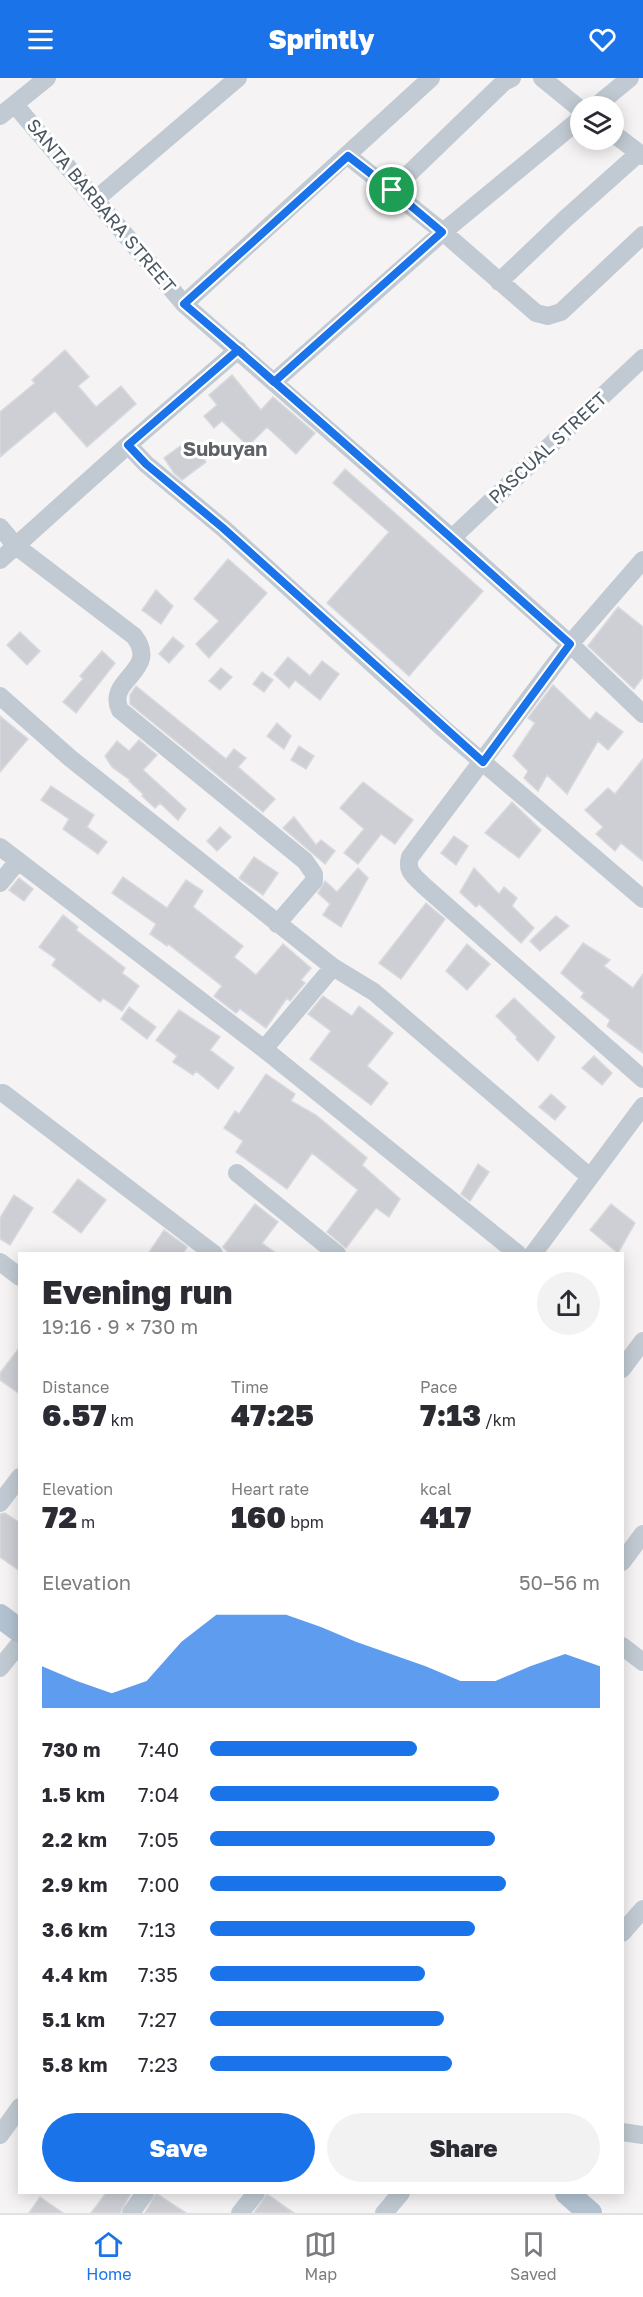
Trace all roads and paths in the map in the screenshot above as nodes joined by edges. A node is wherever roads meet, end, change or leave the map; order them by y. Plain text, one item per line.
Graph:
1 (46, 78) edge
2 (237, 78) edge
3 (512, 78) edge
4 (542, 78) edge
5 (630, 78) edge
6 (430, 79) edge
7 (608, 96) edge
8 (570, 101) edge
9 (15, 105) junction
10 (0, 116) edge
11 (570, 127) edge
12 (624, 142) edge
13 (641, 155) edge
14 (348, 156) junction
15 (392, 190) junction
16 (95, 200) junction
17 (442, 232) junction
18 (640, 245) edge
19 (499, 282) junction
20 (184, 304) junction
21 (238, 350) junction
22 (643, 358) edge
23 (274, 382) junction
24 (128, 445) junction
25 (0, 527) edge
26 (452, 538) junction
27 (16, 546) junction
28 (0, 560) edge
29 (643, 560) edge
30 (570, 644) junction
31 (0, 696) edge
32 (643, 714) edge
33 (483, 762) junction
34 (0, 847) edge
35 (18, 861) junction
36 (0, 883) edge
37 (643, 898) edge
38 (277, 924) junction
39 (333, 967) junction
40 (264, 1049) junction
41 (643, 1079) edge
42 (3, 1093) dead end
43 (643, 1106) edge
44 (237, 1173) dead end
45 (590, 1177) junction
46 (211, 1252) edge
47 (335, 1252) edge
48 (516, 1252) edge
49 (534, 1252) edge
50 (0, 1262) edge
51 (18, 1276) edge
52 (643, 1341) edge
53 (624, 1366) edge
54 (18, 1480) edge
55 (0, 1503) edge
56 (643, 1534) edge
57 (624, 1559) edge
58 (0, 1616) edge
59 (18, 1630) edge
60 (18, 1646) edge
61 (624, 1648) edge
62 (643, 1662) edge
63 (0, 1668) edge
64 (643, 1909) edge
65 (624, 1931) edge
66 (18, 2110) edge
67 (624, 2132) edge
68 (0, 2135) edge
69 (643, 2135) edge
70 (144, 2194) edge
71 (255, 2194) edge
72 (400, 2194) edge
73 (568, 2194) edge
74 (131, 2213) edge
75 (240, 2213) edge
76 (384, 2213) edge
77 (590, 2213) edge

1 - 9 street
2 - 16 street
3 - 15 street
4 - 8 street
5 - 7 street
6 - 14 street
9 - 10 street
9 - 16 street, SANTA BARBARA STREET
11 - 17 street
12 - 13 street
13 - 19 street
14 - 15 street
14 - 20 street
15 - 17 street
16 - 20 street, SANTA BARBARA STREET
17 - 19 street
17 - 23 street
18 - 19 street
20 - 21 street, SANTA BARBARA STREET
21 - 23 street, SANTA BARBARA STREET
21 - 24 street
22 - 26 street, PASCUAL STREET
23 - 26 street, SANTA BARBARA STREET
24 - 27 street
24 - 33 street
25 - 27 street
26 - 30 street, SANTA BARBARA STREET
27 - 28 street
27 - 38 street
29 - 30 street
30 - 32 street, SANTA BARBARA STREET
30 - 33 street
31 - 38 street
33 - 37 street
33 - 41 street
34 - 35 street
35 - 36 street
35 - 40 street
38 - 39 street
39 - 40 street
39 - 45 street
40 - 48 street
42 - 46 street
43 - 45 street
44 - 47 street
45 - 49 street
50 - 51 street
52 - 53 street
54 - 55 street
56 - 57 street
58 - 59 main road
60 - 63 street
61 - 62 street
64 - 65 street
66 - 68 street
67 - 69 street
70 - 74 street
71 - 75 street
72 - 76 street
73 - 77 main road

